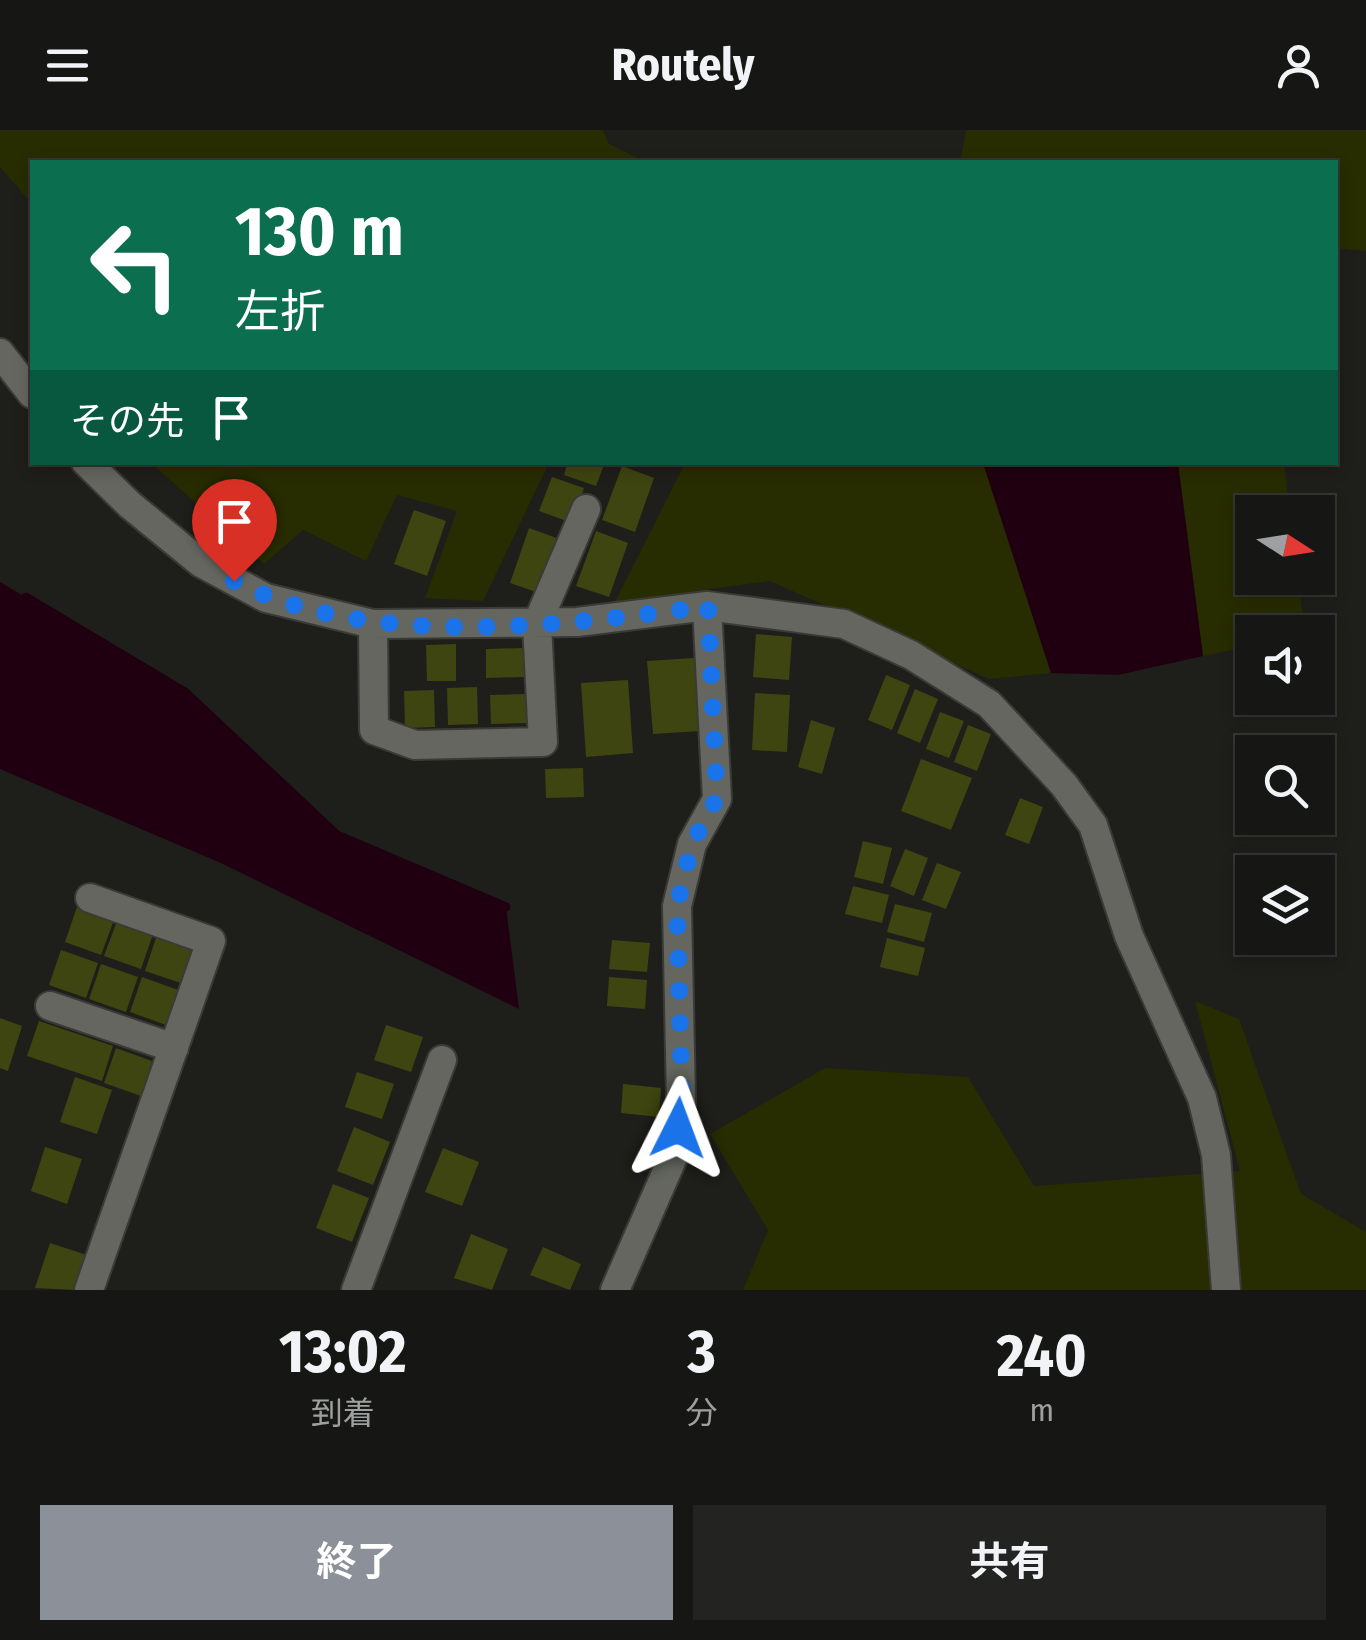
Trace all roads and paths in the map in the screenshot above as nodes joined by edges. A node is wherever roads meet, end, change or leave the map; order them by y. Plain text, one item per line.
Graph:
1 (0, 353) edge
2 (30, 391) edge
3 (89, 465) edge
4 (586, 509) dead end
5 (708, 606) junction
6 (374, 624) junction
7 (537, 624) junction
8 (90, 898) dead end
9 (50, 1006) dead end
10 (174, 1048) junction
11 (442, 1060) dead end
12 (89, 1290) edge
13 (356, 1290) edge
14 (614, 1290) edge
15 (1226, 1290) edge

1 - 2 street
3 - 6 street
4 - 7 street
5 - 7 street
5 - 14 street
5 - 15 street
6 - 7 street
6 - 7 street
8 - 10 street
9 - 10 street
10 - 12 street
11 - 13 street

